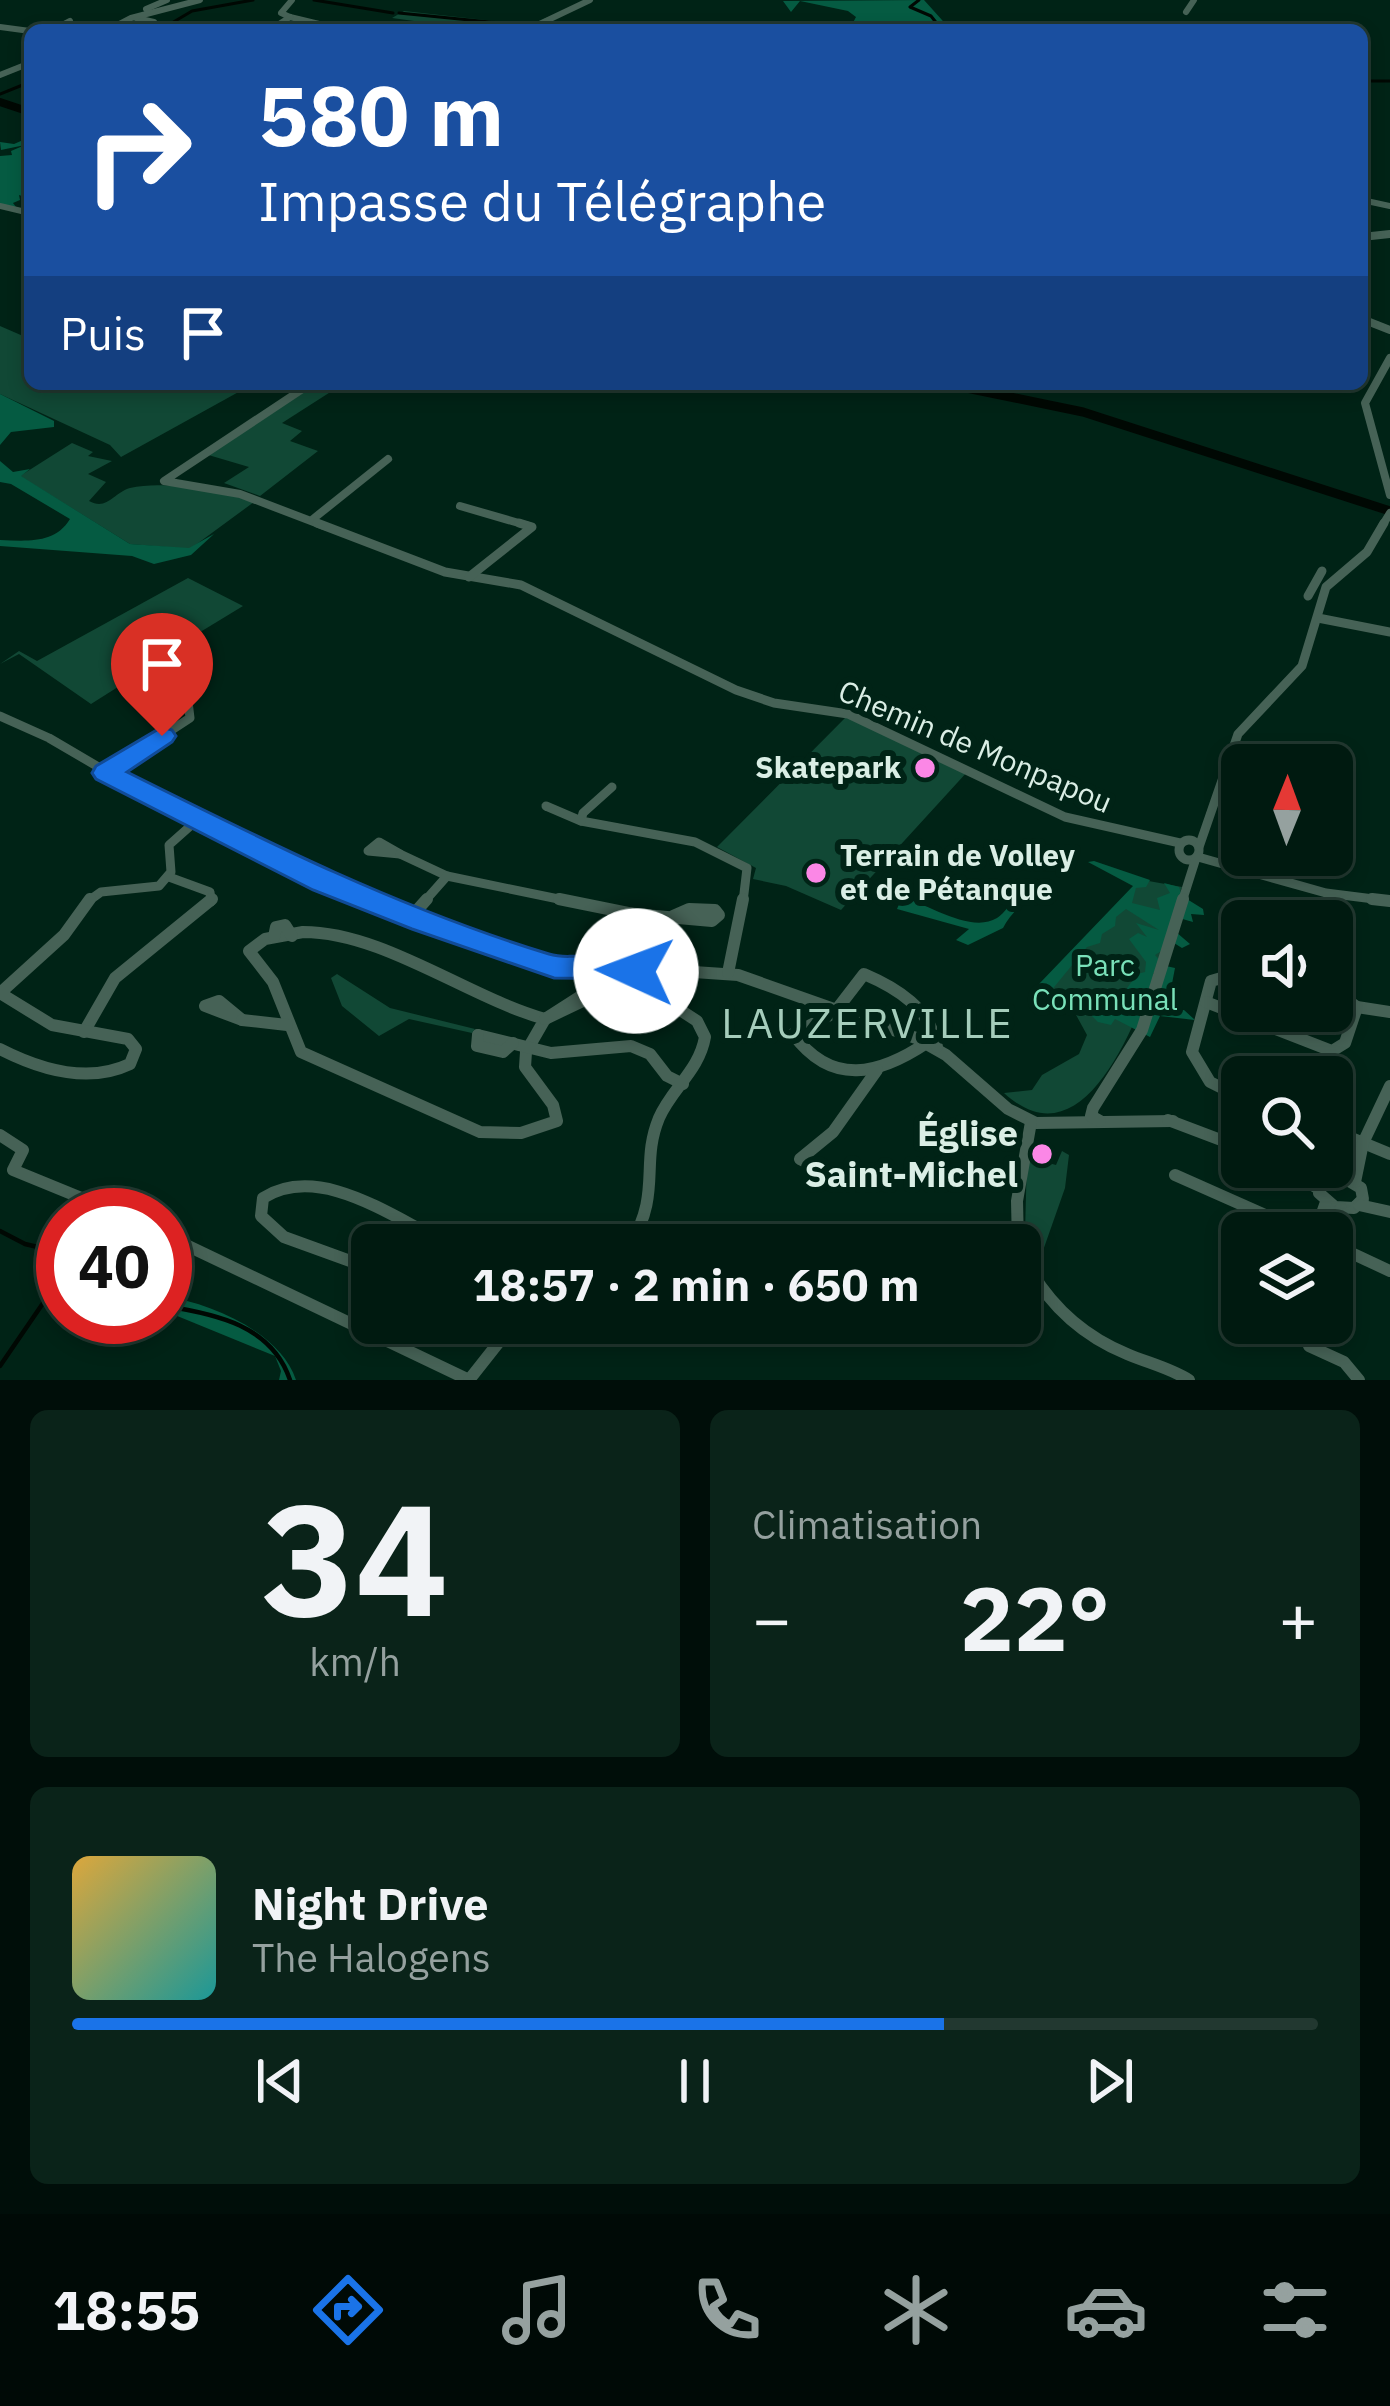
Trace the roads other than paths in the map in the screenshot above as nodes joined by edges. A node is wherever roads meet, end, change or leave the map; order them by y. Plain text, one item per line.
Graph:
1 (167, 0) edge
2 (200, 0) edge
3 (292, 0) edge
4 (590, 0) edge
5 (1195, 0) edge
6 (1186, 12) dead end
7 (290, 17) junction
8 (131, 18) junction
9 (70, 21) dead end
10 (154, 22) dead end
11 (64, 24) edge
12 (120, 24) edge
13 (279, 24) edge
14 (319, 24) edge
15 (540, 24) edge
16 (1390, 358) edge
17 (301, 390) edge
18 (388, 459) dead end
19 (1390, 495) edge
20 (460, 506) dead end
21 (1389, 514) edge
22 (313, 520) junction
23 (1322, 571) dead end
24 (469, 577) junction
25 (1320, 585) junction
26 (1308, 596) dead end
27 (1318, 619) junction
28 (1390, 632) edge
29 (154, 668) dead end
30 (0, 716) edge
31 (106, 773) junction
32 (612, 787) dead end
33 (546, 806) dead end
34 (581, 821) junction
35 (195, 823) junction
36 (1190, 851) junction
37 (400, 854) dead end
38 (447, 876) junction
39 (170, 877) junction
40 (1390, 901) edge
41 (633, 914) junction
42 (673, 916) dead end
43 (411, 917) junction
44 (566, 969) junction
45 (622, 970) junction
46 (728, 973) junction
47 (1221, 978) edge
48 (595, 988) junction
49 (1206, 1002) junction
50 (1353, 1004) edge
51 (1357, 1007) junction
52 (835, 1010) junction
53 (1390, 1012) edge
54 (545, 1018) junction
55 (242, 1021) dead end
56 (287, 1024) junction
57 (84, 1032) junction
58 (513, 1043) dead end
59 (933, 1045) junction
60 (529, 1047) junction
61 (0, 1049) edge
62 (877, 1070) junction
63 (683, 1084) junction
64 (1390, 1086) edge
65 (1221, 1091) edge
66 (1099, 1118) junction
67 (1040, 1122) junction
68 (0, 1135) edge
69 (1353, 1139) edge
70 (1221, 1140) edge
71 (1363, 1143) junction
72 (1353, 1149) edge
73 (1390, 1154) edge
74 (869, 1174) dead end
75 (1175, 1175) dead end
76 (58, 1188) edge
77 (1327, 1188) edge
78 (1347, 1188) edge
79 (1359, 1193) junction
80 (1326, 1202) junction
81 (1340, 1208) junction
82 (1390, 1210) edge
83 (1259, 1212) edge
84 (1322, 1212) edge
85 (1338, 1212) edge
86 (405, 1224) edge
87 (644, 1224) edge
88 (1018, 1224) edge
89 (192, 1248) edge
90 (1353, 1254) edge
91 (351, 1261) edge
92 (1390, 1270) edge
93 (1041, 1289) edge
94 (497, 1344) edge
95 (1309, 1346) dead end
96 (469, 1380) edge
97 (1189, 1380) edge
98 (1359, 1380) edge

1 - 8 street
2 - 8 street
3 - 7 street
4 - 15 street
5 - 6 street
7 - 13 street
7 - 14 street
8 - 10 street
8 - 12 street
9 - 11 street
16 - 19 street
17 - 22 street, Chemin de Monpapou
18 - 22 street
20 - 24 street
21 - 25 street
22 - 24 street, Chemin de Monpapou
23 - 25 street
24 - 36 street, Chemin de Monpapou
25 - 26 street
25 - 27 street
27 - 28 street
27 - 36 street
29 - 31 street
30 - 31 street
31 - 35 street
32 - 34 street
33 - 34 street
34 - 46 street
35 - 39 street
35 - 43 street
36 - 40 street, Chemin de Monpapou
36 - 66 street
37 - 38 street
38 - 41 street
38 - 43 street
39 - 57 street
39 - 57 street
41 - 42 street
41 - 45 street
43 - 44 street
44 - 45 street
44 - 48 street
45 - 46 street
45 - 48 street
45 - 54 street
45 - 63 street
46 - 52 street
47 - 49 street
48 - 54 street
49 - 51 street
49 - 65 street
50 - 51 street
51 - 53 street
52 - 59 street
52 - 59 street
52 - 62 street
54 - 56 street
54 - 60 street
55 - 56 street
56 - 60 street
57 - 61 street
58 - 60 street
59 - 62 street
59 - 67 street
60 - 63 street
62 - 74 street
63 - 87 street
64 - 71 street
66 - 67 street
66 - 70 street
67 - 88 street
68 - 76 street
69 - 71 street
71 - 72 street
71 - 73 street
71 - 79 street
75 - 83 street
77 - 80 street
78 - 79 street
79 - 81 street
79 - 82 street
80 - 81 street
80 - 84 street
81 - 85 street
86 - 91 street
89 - 96 street
90 - 92 street
93 - 97 street
94 - 96 street
95 - 98 street

